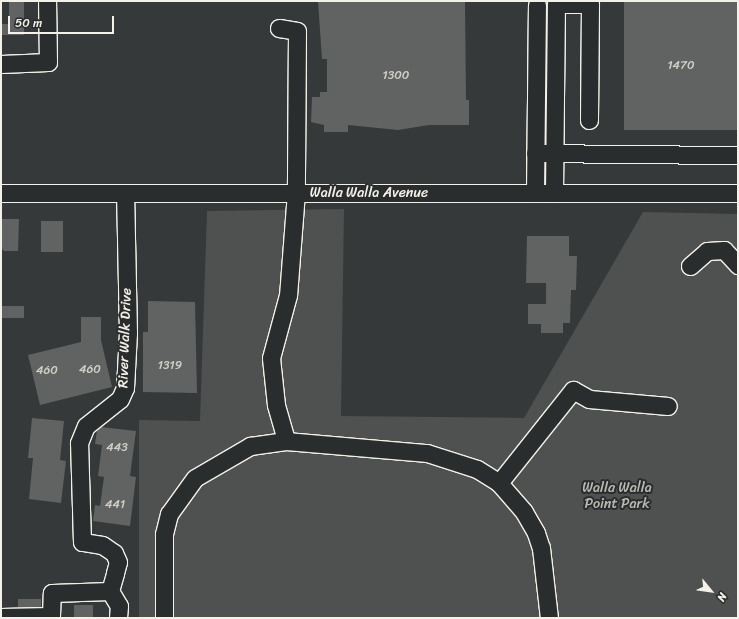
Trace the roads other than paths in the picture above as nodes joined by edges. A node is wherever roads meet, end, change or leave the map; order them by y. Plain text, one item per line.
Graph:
1 (47, 1) edge
2 (537, 5) dead end
3 (279, 28) dead end
4 (1, 64) edge
5 (589, 120) dead end
6 (535, 153) junction
7 (554, 153) junction
8 (738, 155) edge
9 (296, 192) junction
10 (1, 193) edge
11 (125, 193) junction
12 (535, 193) junction
13 (554, 193) junction
14 (738, 193) edge
15 (738, 265) edge
16 (690, 266) dead end
17 (668, 406) dead end
18 (286, 440) junction
19 (499, 483) junction
20 (110, 591) junction
21 (1, 617) edge
22 (118, 618) edge
23 (164, 618) edge
24 (549, 618) edge

1 - 4 street
2 - 6 street
3 - 9 street
5 - 7 street
6 - 7 street
6 - 12 street
7 - 8 street
7 - 13 street
9 - 11 street, Walla Walla Avenue
9 - 12 street, Walla Walla Avenue
9 - 18 street
10 - 11 street, Walla Walla Avenue
11 - 20 street, River Walk Drive
12 - 13 street, Walla Walla Avenue
13 - 14 street, Walla Walla Avenue
15 - 16 street
17 - 19 street
18 - 19 street
18 - 23 street
19 - 24 street
20 - 21 street
20 - 22 street

